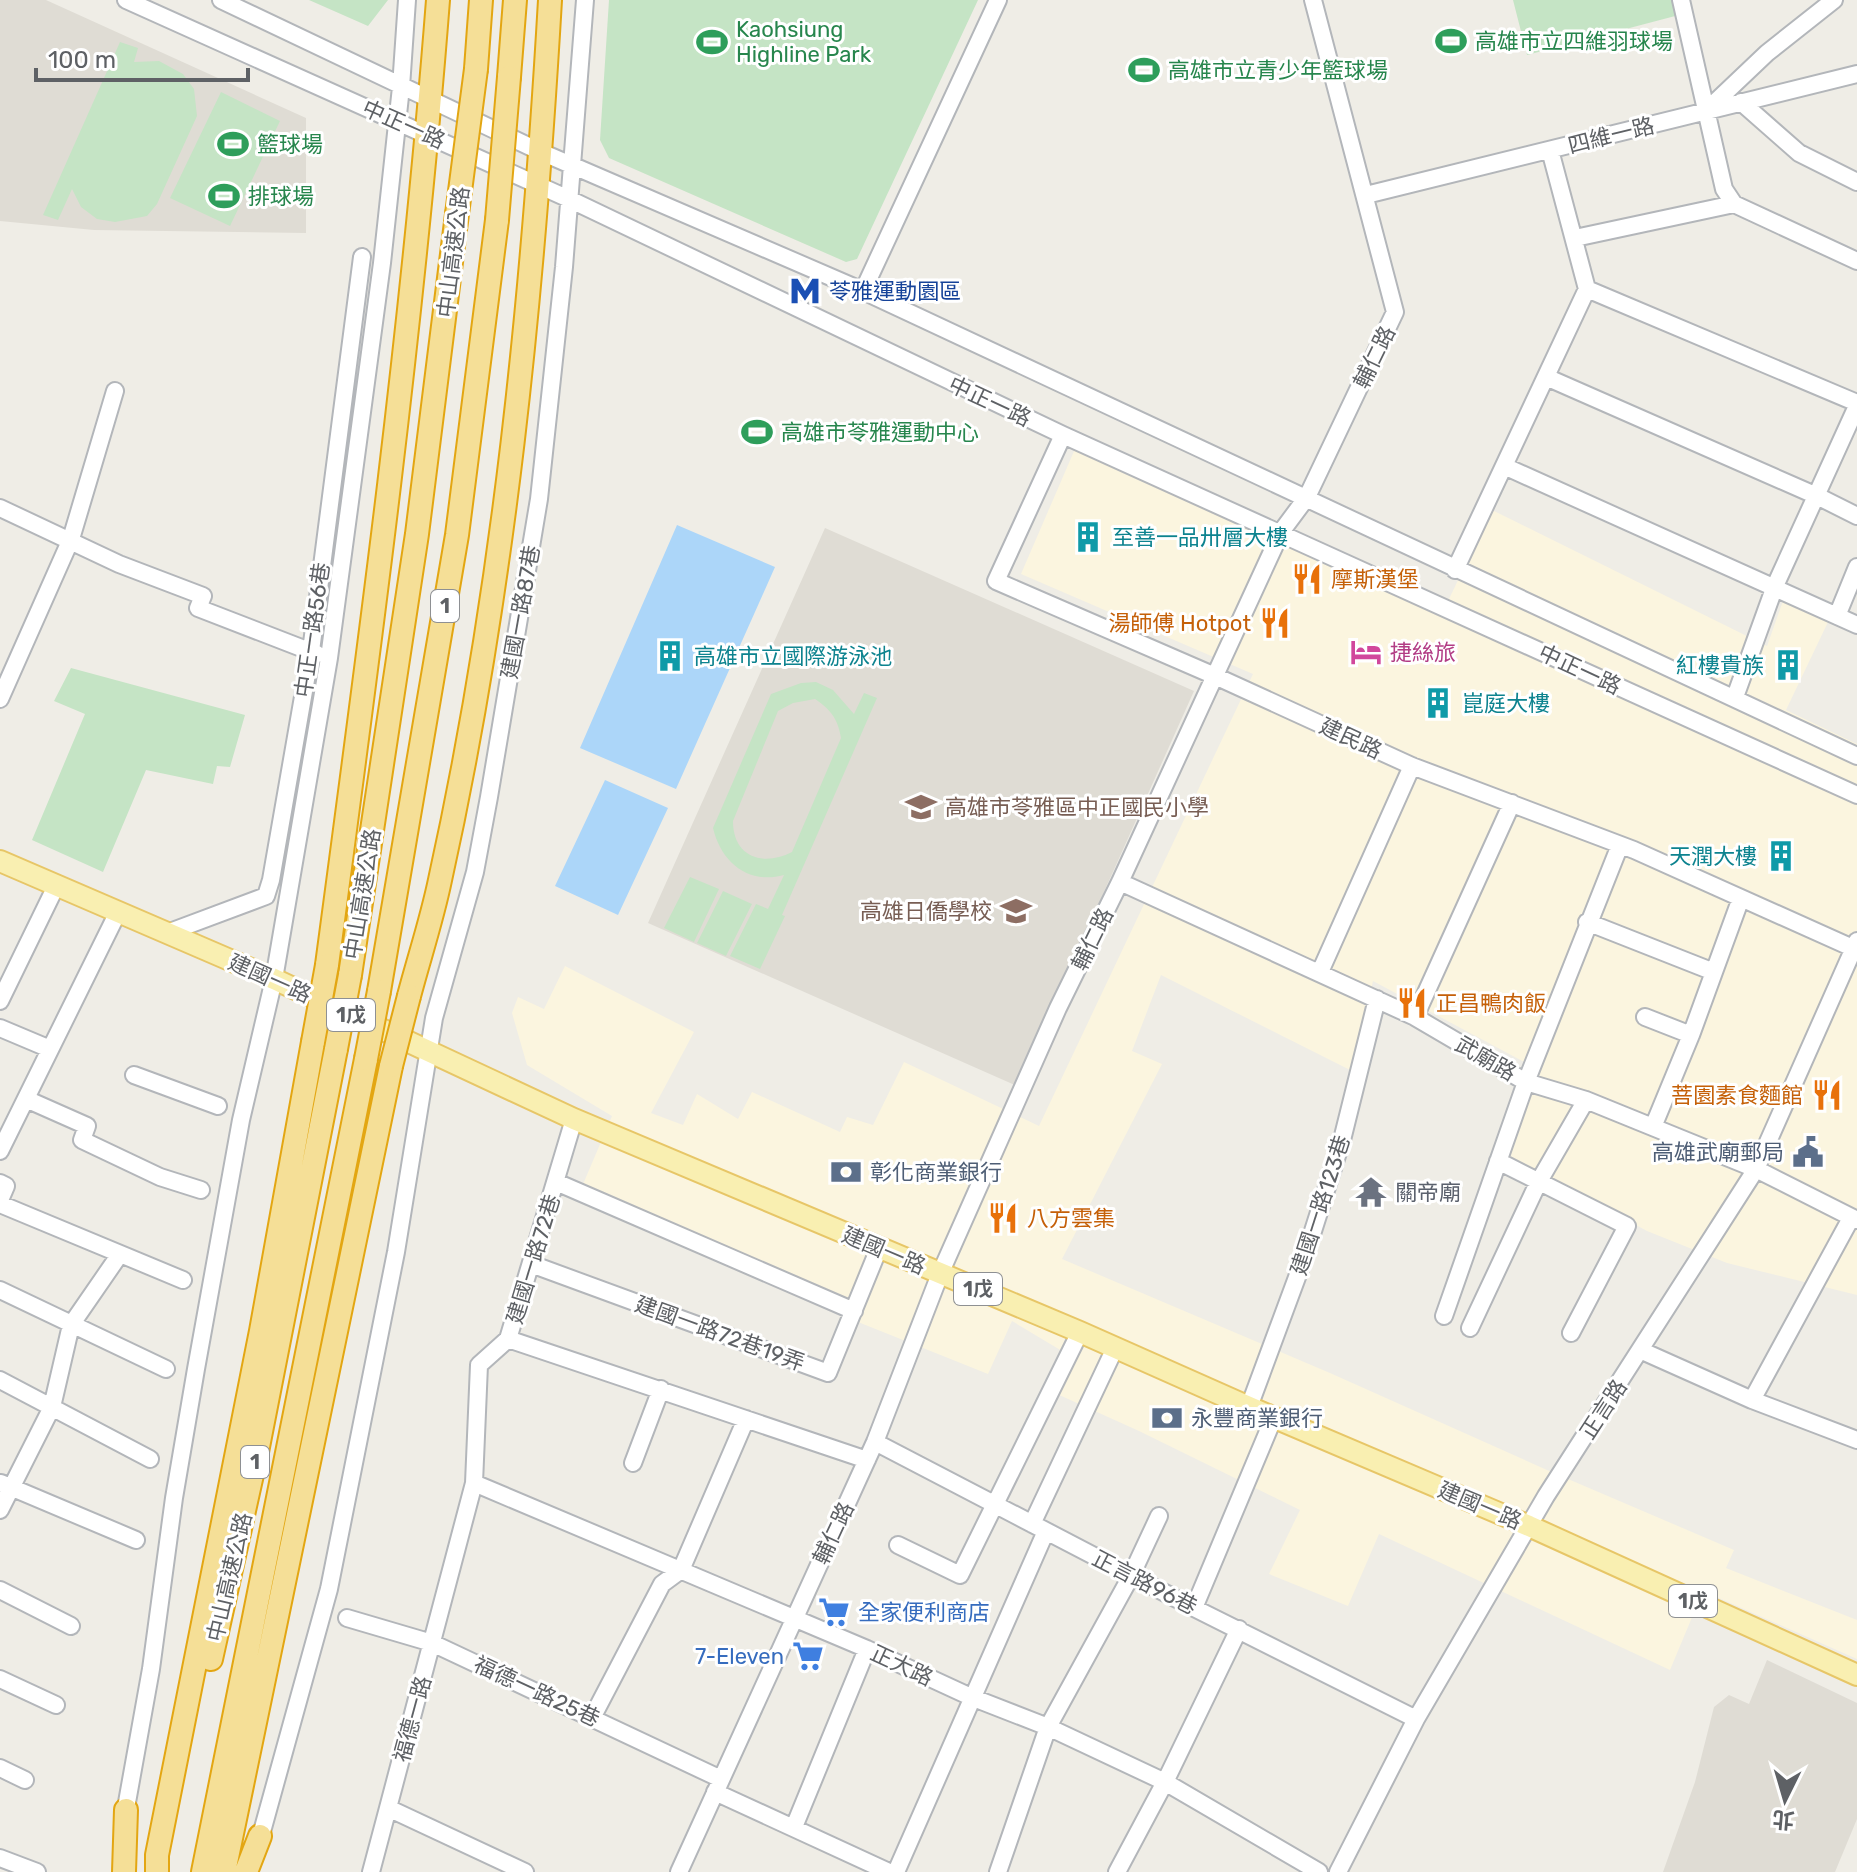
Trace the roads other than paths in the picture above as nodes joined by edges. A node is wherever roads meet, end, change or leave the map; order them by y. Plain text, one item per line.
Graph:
1 (126, 0) edge
2 (221, 0) edge
3 (407, 0) edge
4 (438, 0) edge
5 (481, 0) edge
6 (515, 0) edge
7 (550, 0) edge
8 (585, 0) edge
9 (998, 0) edge
10 (1313, 0) edge
11 (1681, 0) edge
12 (1834, 0) edge
13 (1857, 74) edge
14 (401, 87) junction
15 (430, 101) junction
16 (1741, 102) junction
17 (1705, 113) junction
18 (398, 122) junction
19 (427, 134) junction
20 (1550, 150) junction
21 (541, 152) junction
22 (573, 166) junction
23 (1855, 179) edge
24 (539, 185) junction
25 (1366, 195) junction
26 (569, 199) junction
27 (1734, 204) junction
28 (1575, 238) junction
29 (362, 257) dead end
30 (1857, 261) edge
31 (1587, 289) junction
32 (863, 291) junction
33 (1546, 377) junction
34 (115, 391) dead end
35 (1857, 404) edge
36 (1063, 435) junction
37 (1504, 466) junction
38 (1817, 496) junction
39 (1307, 497) junction
40 (0, 508) edge
41 (1857, 516) edge
42 (1281, 532) junction
43 (71, 539) junction
44 (1857, 567) edge
45 (1455, 570) junction
46 (1775, 586) junction
47 (1837, 616) junction
48 (1857, 625) edge
49 (311, 651) junction
50 (329, 658) junction
51 (1215, 676) junction
52 (1735, 697) junction
53 (0, 699) edge
54 (1857, 756) edge
55 (1412, 766) junction
56 (1857, 795) edge
57 (1512, 803) junction
58 (1620, 845) junction
59 (0, 861) edge
60 (1120, 882) junction
61 (57, 884) junction
62 (1741, 898) junction
63 (118, 912) junction
64 (1587, 922) junction
65 (167, 933) junction
66 (1856, 947) edge
67 (1320, 972) junction
68 (1714, 972) junction
69 (274, 979) junction
70 (1377, 999) junction
71 (0, 1001) edge
72 (1415, 1017) junction
73 (1645, 1017) dead end
74 (0, 1028) edge
75 (1691, 1035) junction
76 (50, 1049) junction
77 (428, 1051) junction
78 (134, 1075) dead end
79 (1526, 1082) junction
80 (26, 1099) junction
81 (1586, 1100) junction
82 (218, 1106) dead end
83 (574, 1119) junction
84 (1653, 1127) junction
85 (0, 1151) edge
86 (1498, 1161) junction
87 (1756, 1169) junction
88 (556, 1182) junction
89 (0, 1183) edge
90 (1538, 1183) junction
91 (201, 1190) dead end
92 (0, 1202) edge
93 (1854, 1219) edge
94 (879, 1248) junction
95 (120, 1254) junction
96 (531, 1264) junction
97 (940, 1274) junction
98 (183, 1280) dead end
99 (0, 1290) edge
100 (854, 1311) junction
101 (1444, 1316) dead end
102 (71, 1325) junction
103 (1470, 1328) dead end
104 (1080, 1332) junction
105 (1571, 1333) dead end
106 (508, 1339) junction
107 (1115, 1348) junction
108 (1640, 1350) junction
109 (166, 1369) dead end
110 (0, 1380) edge
111 (661, 1389) junction
112 (1752, 1400) junction
113 (52, 1407) junction
114 (1249, 1407) junction
115 (1274, 1417) junction
116 (746, 1419) junction
117 (1857, 1440) edge
118 (875, 1442) junction
119 (150, 1459) dead end
120 (867, 1460) junction
121 (633, 1463) dead end
122 (474, 1483) junction
123 (5, 1485) edge
124 (995, 1505) junction
125 (0, 1510) edge
126 (1159, 1516) dead end
127 (1529, 1526) junction
128 (1039, 1528) junction
129 (136, 1540) dead end
130 (898, 1545) dead end
131 (681, 1570) junction
132 (1131, 1576) junction
133 (0, 1590) edge
134 (1194, 1608) junction
135 (347, 1618) dead end
136 (793, 1618) junction
137 (71, 1626) dead end
138 (1239, 1629) junction
139 (432, 1643) junction
140 (867, 1649) junction
141 (1857, 1675) edge
142 (0, 1679) edge
143 (971, 1697) junction
144 (56, 1705) dead end
145 (593, 1716) junction
146 (1416, 1719) junction
147 (1048, 1727) junction
148 (0, 1768) edge
149 (25, 1780) dead end
150 (1165, 1782) junction
151 (718, 1785) junction
152 (388, 1808) junction
153 (126, 1810) junction
154 (794, 1827) junction
155 (260, 1836) junction
156 (0, 1858) edge
157 (37, 1872) edge
158 (114, 1872) edge
159 (124, 1872) edge
160 (157, 1872) edge
161 (164, 1872) edge
162 (203, 1872) edge
163 (224, 1872) edge
164 (246, 1872) edge
165 (253, 1872) edge
166 (371, 1872) edge
167 (525, 1872) edge
168 (679, 1872) edge
169 (889, 1872) edge
170 (896, 1872) edge
171 (998, 1872) edge
172 (1117, 1872) edge
173 (1319, 1872) edge
174 (1338, 1872) edge

1 - 18 street, 中正一路
2 - 14 street, 中正一路
3 - 14 street
4 - 15 highway
5 - 161 highway, 中山高速公路 / 1, bridge
6 - 162 highway, 中山高速公路 / 1, bridge
7 - 21 highway
8 - 22 street, 建國一路87巷
9 - 32 street
10 - 25 street, 輔仁路
11 - 17 street
12 - 17 street
13 - 16 street, 四維一路
14 - 15 street, 中正一路
14 - 18 street
15 - 19 highway
15 - 21 street, 中正一路
16 - 17 street, 四維一路
16 - 23 street
17 - 20 street, 四維一路
17 - 27 street
18 - 19 street, 中正一路
18 - 50 street
19 - 24 street, 中正一路
19 - 160 highway, bridge
20 - 25 street, 四維一路
20 - 28 street
21 - 22 street, 中正一路
21 - 24 highway
22 - 26 street, 建國一路87巷
22 - 32 street, 中正一路
24 - 26 street, 中正一路
24 - 163 highway, bridge
25 - 39 street, 輔仁路
26 - 36 street, 中正一路
26 - 77 street, 建國一路87巷
27 - 28 street
27 - 30 street
28 - 31 street
29 - 49 street, 中正一路56巷
31 - 33 street
31 - 35 street
32 - 39 street, 中正一路
33 - 37 street
33 - 38 street
34 - 43 street
35 - 38 street
36 - 42 street, 中正一路
36 - 51 street, 建民路
37 - 45 street
37 - 46 street
38 - 41 street
38 - 46 street
39 - 42 street, 輔仁路
39 - 45 street, 中正一路
40 - 43 street
42 - 51 street, 輔仁路
42 - 56 street, 中正一路
43 - 49 street
43 - 53 street
44 - 47 street
45 - 52 street, 中正一路
46 - 47 street
46 - 52 street
47 - 48 street
49 - 50 street
49 - 65 street, 中正一路56巷
50 - 69 street
51 - 55 street, 建民路
51 - 60 street, 輔仁路
52 - 54 street, 中正一路
55 - 57 street, 建民路
55 - 67 street
57 - 58 street, 建民路
57 - 72 street
58 - 62 street, 建民路
58 - 64 street
59 - 61 main road, 建國一路 / 1戊
60 - 67 street, 武廟路
60 - 97 street, 輔仁路
61 - 63 main road, 建國一路 / 1戊
61 - 71 street
62 - 66 street, 建民路
62 - 68 street
63 - 65 main road, 建國一路 / 1戊
63 - 76 street
64 - 68 street
64 - 79 street
65 - 69 main road, 建國一路 / 1戊
66 - 87 street, 正言路
67 - 70 street, 武廟路
68 - 75 street
69 - 77 main road, 建國一路 / 1戊
69 - 153 street
70 - 72 street, 武廟路
70 - 114 street, 建國一路123巷
72 - 79 street, 武廟路
73 - 75 street
74 - 76 street
75 - 84 street
76 - 80 street
77 - 83 main road, 建國一路 / 1戊
77 - 155 street, 建國一路87巷
78 - 82 street
79 - 81 street, 武廟路
79 - 86 street
80 - 85 street
80 - 91 street
81 - 84 street, 武廟路
81 - 90 street
83 - 88 street, 建國一路72巷
83 - 94 main road, 建國一路 / 1戊
84 - 87 street, 武廟路
86 - 90 street
86 - 101 street
87 - 93 street, 武廟路
87 - 108 street, 正言路
88 - 96 street, 建國一路72巷
88 - 100 street
89 - 92 street
90 - 103 street
90 - 105 street
92 - 95 street
93 - 112 street
94 - 97 main road, 建國一路 / 1戊
94 - 100 street, 建國一路72巷19弄
95 - 98 street
95 - 102 street
96 - 100 street, 建國一路72巷19弄
96 - 106 street, 建國一路72巷
97 - 104 main road, 建國一路 / 1戊
97 - 118 street, 輔仁路
99 - 102 street
102 - 109 street
102 - 113 street
104 - 107 main road, 建國一路 / 1戊
104 - 124 street
106 - 111 street
106 - 122 street, 建國一路72巷
107 - 114 main road, 建國一路 / 1戊
107 - 128 street
108 - 112 street
108 - 127 street, 正言路
110 - 113 street
111 - 116 street
111 - 121 street
112 - 117 street
113 - 119 street
113 - 123 street
114 - 115 main road, 建國一路 / 1戊
115 - 127 main road, 建國一路 / 1戊
115 - 134 street
116 - 120 street
116 - 131 street
118 - 120 street, 輔仁路
118 - 124 street, 正言路96巷
120 - 136 street, 輔仁路
122 - 131 street, 正大路
122 - 139 street, 福德一路
123 - 125 street
123 - 129 street
124 - 128 street, 正言路96巷
124 - 130 street
126 - 132 street
127 - 141 main road, 建國一路 / 1戊
127 - 146 street, 正言路
128 - 132 street, 正言路96巷
128 - 143 street
131 - 136 street, 正大路
131 - 145 street
132 - 134 street, 正言路96巷
132 - 147 street
133 - 137 street
134 - 138 street, 正言路96巷
135 - 139 street, 福德一路25巷
136 - 140 street, 正大路
136 - 151 street, 輔仁路
138 - 146 street, 正言路96巷
138 - 150 street
139 - 145 street, 福德一路25巷
139 - 152 street, 福德一路
140 - 143 street, 正大路
140 - 154 street
142 - 144 street
143 - 147 street, 正大路
143 - 170 street
145 - 151 street, 福德一路25巷
146 - 174 street, 正言路
147 - 150 street, 正大路
147 - 171 street
148 - 149 street
150 - 172 street
150 - 173 street, 正大路
151 - 154 street, 福德一路25巷
151 - 168 street, 輔仁路
152 - 166 street, 福德一路
152 - 167 street
153 - 158 street
153 - 159 highway
154 - 169 street, 福德一路25巷
155 - 164 highway
155 - 165 street, 建國一路87巷
156 - 157 street

